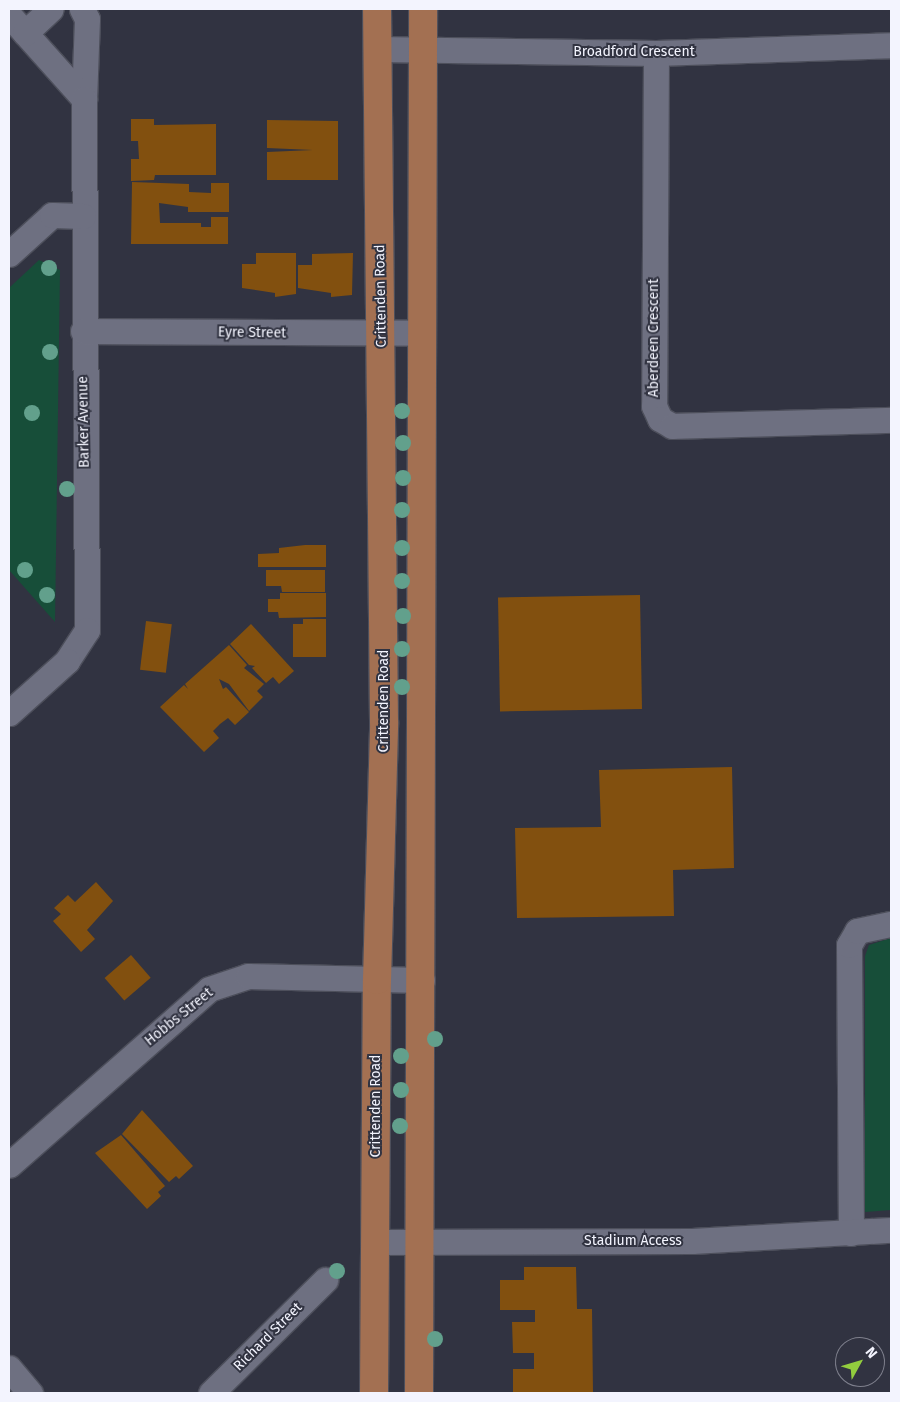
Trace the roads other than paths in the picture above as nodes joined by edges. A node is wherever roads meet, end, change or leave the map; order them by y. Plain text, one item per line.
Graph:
1 (51, 9) edge
2 (82, 9) edge
3 (377, 9) edge
4 (423, 9) edge
5 (9, 15) edge
6 (25, 33) junction
7 (891, 46) edge
8 (377, 49) junction
9 (423, 51) junction
10 (656, 53) junction
11 (84, 99) junction
12 (83, 216) junction
13 (9, 254) edge
14 (83, 331) junction
15 (422, 333) junction
16 (382, 334) junction
17 (891, 420) edge
18 (9, 713) edge
19 (891, 924) edge
20 (377, 980) junction
21 (422, 980) junction
22 (9, 1165) edge
23 (891, 1230) edge
24 (851, 1233) junction
25 (375, 1242) junction
26 (420, 1242) junction
27 (324, 1280) dead end
28 (9, 1368) edge
29 (30, 1393) edge
30 (211, 1393) edge
31 (374, 1393) edge
32 (419, 1393) edge

1 - 6 street
2 - 11 street, Barker Avenue
3 - 8 main road, Crittenden Road
4 - 9 main road
5 - 6 street
6 - 11 street
7 - 10 street, Broadford Crescent
8 - 9 street, Broadford Crescent
8 - 16 main road, Crittenden Road
9 - 10 street, Broadford Crescent
9 - 15 main road
10 - 17 street, Aberdeen Crescent
11 - 12 street, Barker Avenue
12 - 13 street
12 - 14 street, Barker Avenue
14 - 16 street, Eyre Street
14 - 18 street, Barker Avenue
15 - 16 street, Eyre Street
15 - 21 main road
16 - 20 main road, Crittenden Road
19 - 24 street
20 - 21 street, Hobbs Street
20 - 22 street, Hobbs Street
20 - 25 main road, Crittenden Road
21 - 26 main road
23 - 24 street, Stadium Access
24 - 26 street, Stadium Access
25 - 26 street, Stadium Access
25 - 31 main road, Crittenden Road
26 - 32 main road
27 - 30 street, Richard Street
28 - 29 street

